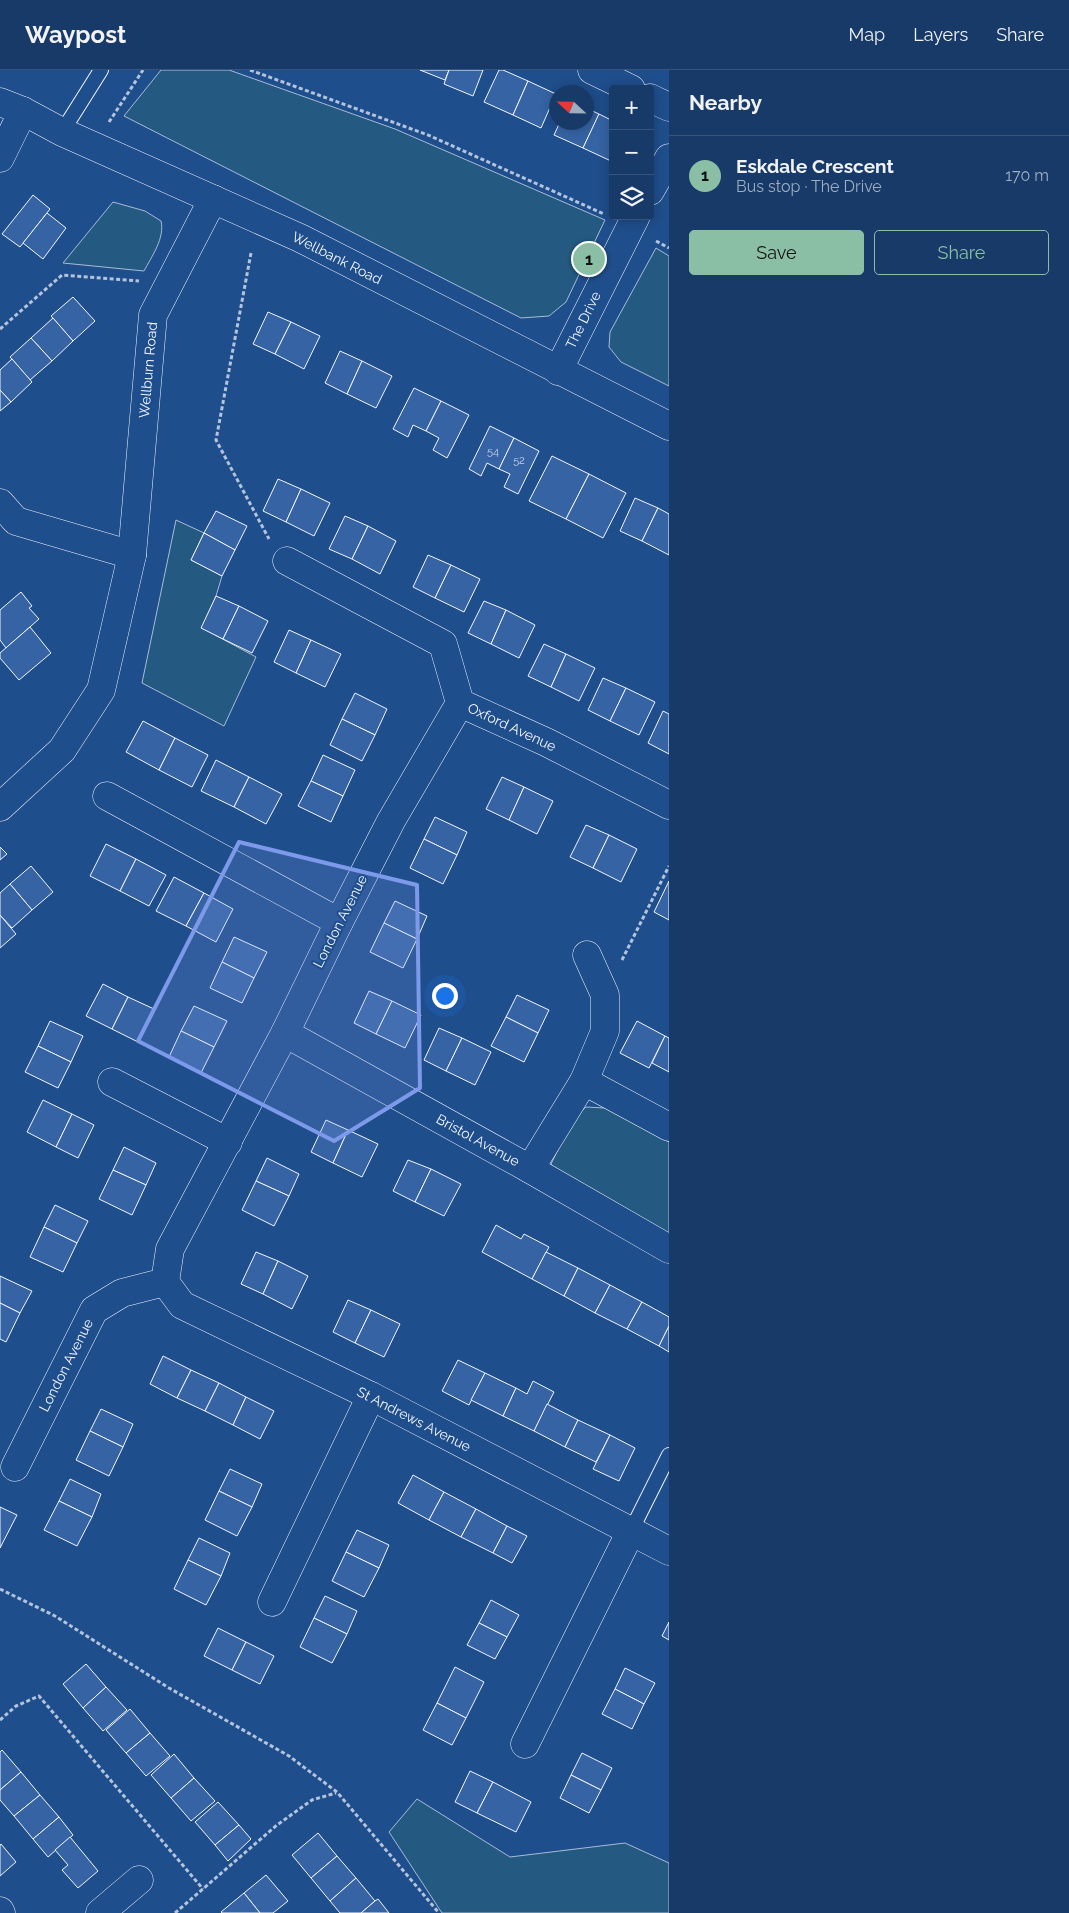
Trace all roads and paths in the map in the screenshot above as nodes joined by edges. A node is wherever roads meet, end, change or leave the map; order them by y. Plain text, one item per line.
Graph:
1 (101, 70) edge
2 (143, 70) edge
3 (250, 70) edge
4 (592, 70) edge
5 (623, 85) edge
6 (654, 100) edge
7 (12, 106) edge
8 (669, 107) edge
9 (62, 132) junction
10 (94, 145) junction
11 (0, 158) edge
12 (669, 158) edge
13 (654, 184) edge
14 (213, 200) junction
15 (633, 221) edge
16 (669, 248) edge
17 (251, 253) dead end
18 (170, 284) junction
19 (0, 329) edge
20 (558, 370) junction
21 (669, 426) edge
22 (0, 503) edge
23 (132, 555) junction
24 (287, 561) joint
25 (460, 703) junction
26 (108, 796) dead end
27 (669, 805) edge
28 (0, 807) edge
29 (669, 866) edge
30 (339, 922) junction
31 (586, 955) dead end
32 (605, 994) junction
33 (285, 1033) junction
34 (584, 1081) junction
35 (112, 1082) dead end
36 (669, 1127) edge
37 (228, 1142) junction
38 (530, 1169) junction
39 (669, 1249) edge
40 (165, 1282) junction
41 (371, 1396) junction
42 (669, 1456) edge
43 (14, 1467) dead end
44 (631, 1531) junction
45 (669, 1551) edge
46 (0, 1589) edge
47 (272, 1602) dead end
48 (0, 1720) edge
49 (525, 1744) dead end
50 (337, 1792) junction
51 (139, 1880) dead end
52 (203, 1889) junction
53 (100, 1913) edge
54 (175, 1913) edge
55 (439, 1913) edge

1 - 9 lane
2 - 10 path
3 - 15 path
4 - 5 street
6 - 8 street
7 - 9 street, Wellbank Road
7 - 11 street
9 - 10 street, Wellbank Road
10 - 14 street, Wellbank Road
12 - 13 street
14 - 18 street, Wellburn Road
14 - 20 street, Wellbank Road
15 - 16 path
15 - 20 street, The Drive
17 - 24 path
18 - 19 path
18 - 23 street, Wellburn Road
20 - 21 street, Wellbank Road
22 - 23 street
23 - 28 street, Wellburn Road
24 - 25 street, Oxford Avenue
25 - 27 street, Oxford Avenue
25 - 30 street, London Avenue
26 - 30 street
29 - 32 path
30 - 33 street, London Avenue
31 - 32 street
32 - 34 street
33 - 37 street, London Avenue
33 - 38 street, Bristol Avenue
34 - 36 street
34 - 38 street
35 - 37 street
37 - 40 street, London Avenue
38 - 39 street, Bristol Avenue
40 - 41 street, St Andrews Avenue
40 - 43 street, London Avenue
41 - 44 street, St Andrews Avenue
41 - 47 street
42 - 44 lane
44 - 45 street, St Andrews Avenue
44 - 49 street
46 - 50 path
48 - 52 path
50 - 52 path
50 - 55 path
51 - 53 street
52 - 54 path

